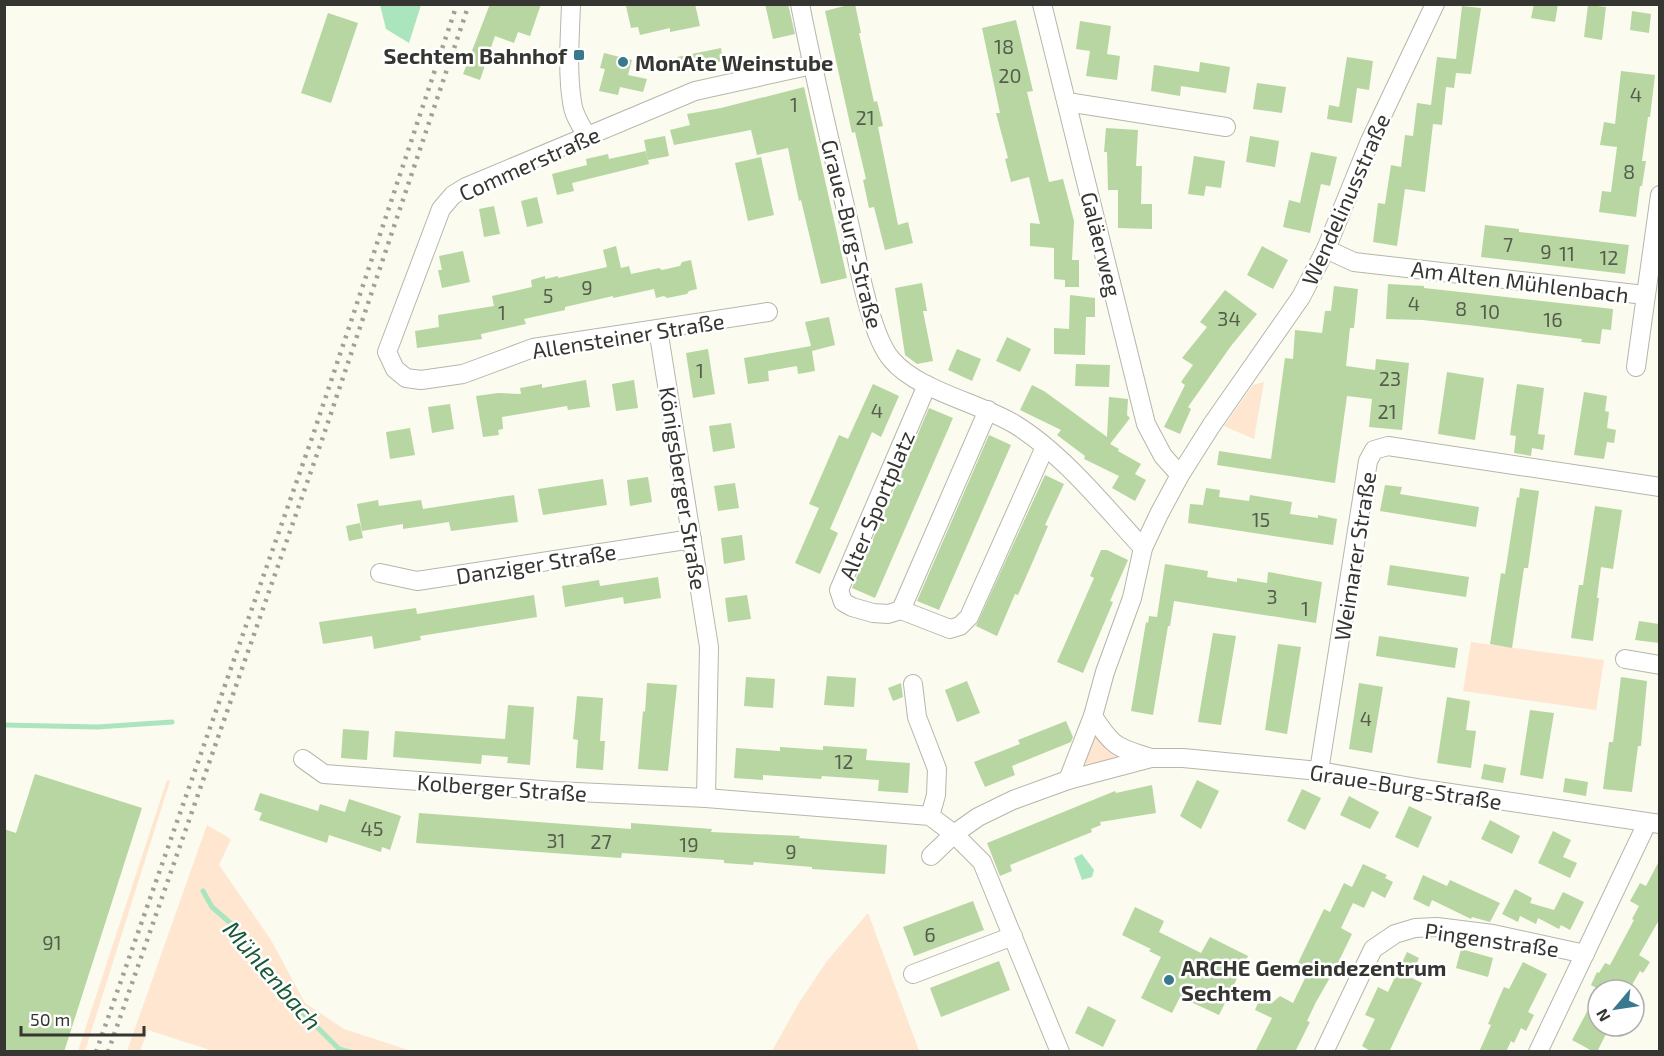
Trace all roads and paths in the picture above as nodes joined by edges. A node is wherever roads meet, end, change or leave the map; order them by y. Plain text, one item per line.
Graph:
1 (571, 4) edge
2 (800, 4) edge
3 (1042, 4) edge
4 (1435, 4) edge
5 (812, 65) junction
6 (1067, 102) junction
7 (1226, 127) dead end
8 (587, 136) junction
9 (1659, 195) edge
10 (1326, 249) junction
11 (1645, 296) junction
12 (768, 312) dead end
13 (658, 329) junction
14 (1636, 367) dead end
15 (421, 380) joint
16 (927, 385) junction
17 (988, 410) junction
18 (1045, 447) junction
19 (1179, 475) junction
20 (1659, 487) edge
21 (692, 539) junction
22 (1143, 548) junction
23 (380, 573) dead end
24 (901, 610) junction
25 (1625, 659) dead end
26 (1659, 665) edge
27 (913, 684) dead end
28 (1094, 716) junction
29 (1151, 758) junction
30 (303, 759) dead end
31 (1319, 771) junction
32 (1068, 780) junction
33 (706, 798) junction
34 (930, 816) junction
35 (1653, 824) edge
36 (954, 834) junction
37 (931, 856) dead end
38 (1013, 936) junction
39 (1585, 954) junction
40 (914, 974) dead end
41 (1060, 1052) edge
42 (1324, 1052) edge
43 (1539, 1052) edge

1 - 8 street
2 - 5 street, Graue-Burg-Straße
3 - 6 street, Galäerweg
4 - 10 street, Wendelinusstraße
5 - 8 street, Commerstraße
5 - 16 street, Graue-Burg-Straße
6 - 7 street
6 - 19 street, Galäerweg
8 - 15 street, Commerstraße
9 - 11 street
10 - 11 street, Am Alten Mühlenbach
10 - 19 street, Wendelinusstraße
11 - 14 street, Am Alten Mühlenbach
12 - 13 street, Allensteiner Straße
13 - 15 street, Allensteiner Straße
13 - 21 street, Königsberger Straße
16 - 17 street, Graue-Burg-Straße
16 - 24 street, Alter Sportplatz
17 - 18 street, Graue-Burg-Straße
17 - 24 street
18 - 22 street, Graue-Burg-Straße
18 - 24 street, Alter Sportplatz
19 - 22 street
20 - 31 street, Weimarer Straße
21 - 23 street, Danziger Straße
21 - 33 street, Königsberger Straße
22 - 28 street
25 - 26 street
27 - 34 street
28 - 29 street, Graue-Burg-Straße
28 - 32 street
29 - 31 street, Graue-Burg-Straße
29 - 32 street, Graue-Burg-Straße
30 - 33 street, Kolberger Straße
31 - 35 street, Graue-Burg-Straße
32 - 36 street, Graue-Burg-Straße
33 - 34 street, Kolberger Straße
34 - 36 street
35 - 39 street
36 - 37 street, Graue-Burg-Straße
36 - 38 street
38 - 40 street
38 - 41 street
39 - 42 street, Pingenstraße
39 - 43 street

